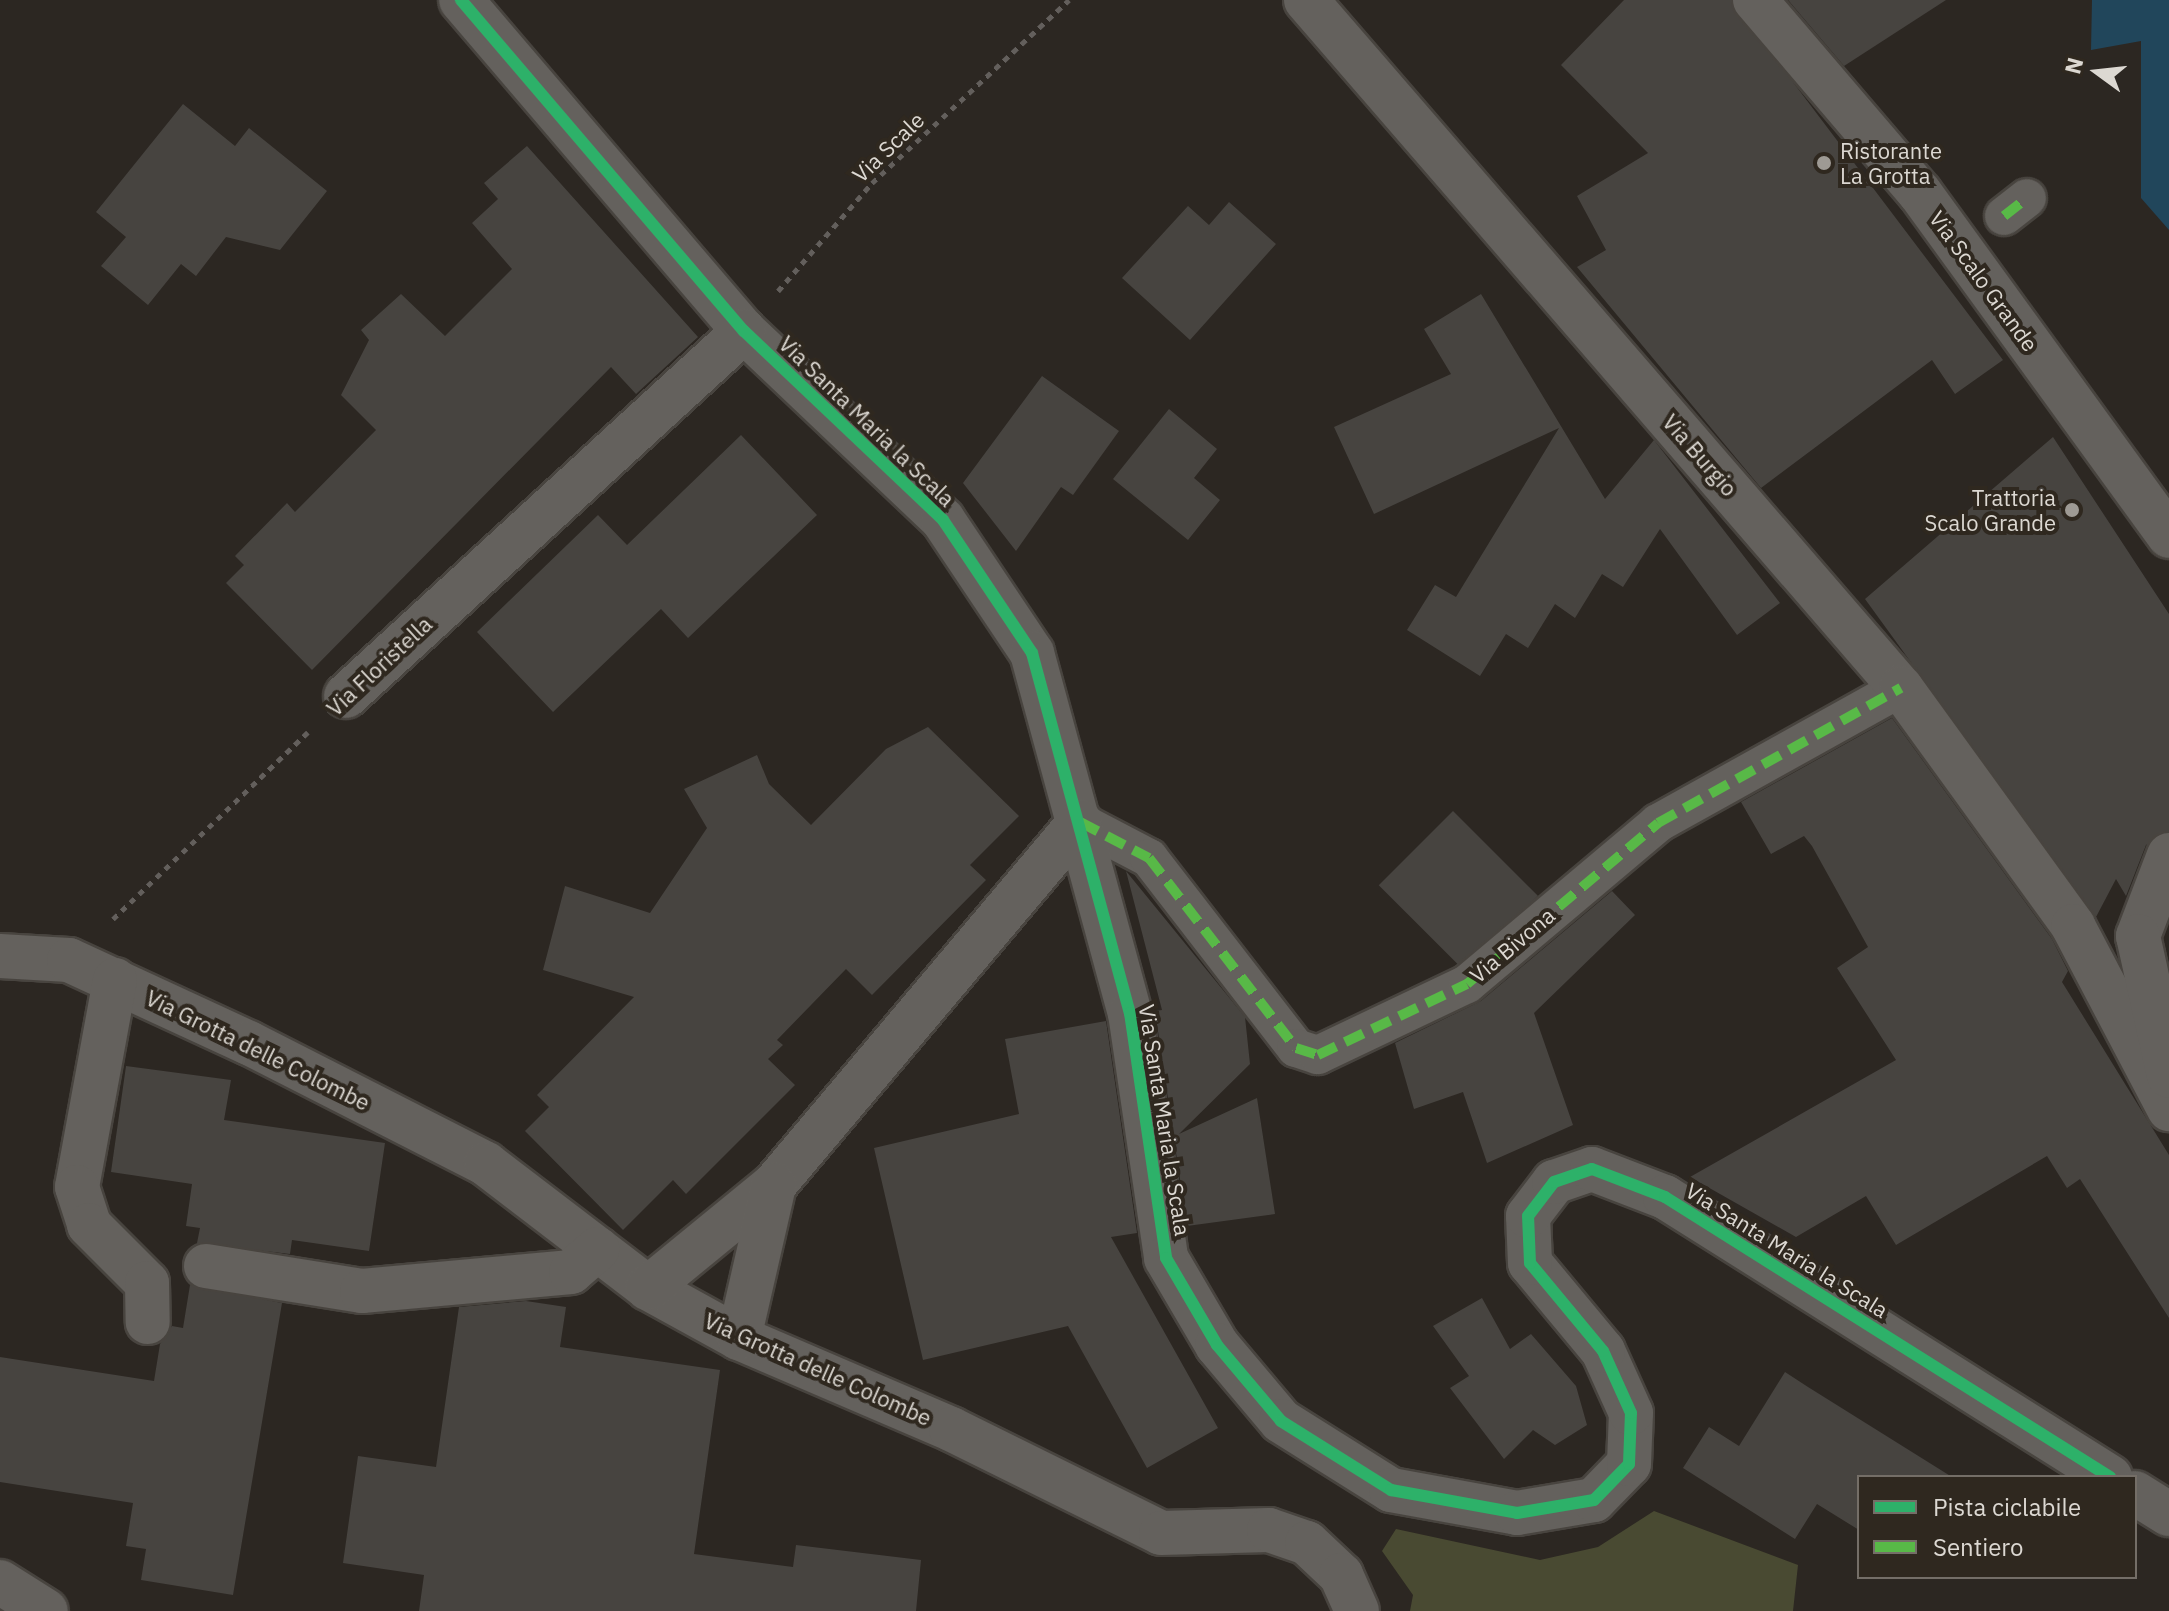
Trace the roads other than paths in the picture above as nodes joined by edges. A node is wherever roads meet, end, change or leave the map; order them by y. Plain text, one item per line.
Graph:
1 (461, 0) edge
2 (1306, 0) edge
3 (1755, 0) edge
4 (744, 331) junction
5 (2169, 536) edge
6 (1901, 688) junction
7 (346, 696) road end
8 (1080, 822) junction
9 (2169, 855) edge
10 (0, 956) edge
11 (115, 980) junction
12 (2169, 1076) edge
13 (2169, 1109) edge
14 (774, 1185) junction
15 (597, 1249) junction
16 (206, 1266) dead end
17 (648, 1288) junction
18 (148, 1322) dead end
19 (739, 1338) junction
20 (2107, 1475) edge
21 (2137, 1494) edge
22 (2169, 1514) edge
23 (0, 1582) edge
24 (46, 1611) edge
25 (1357, 1611) edge

1 - 4 street, Via Santa Maria la Scala
2 - 6 street, Via Burgio
3 - 5 street, Via Scalo Grande
4 - 7 street, Via Floristella
4 - 8 street, Via Santa Maria la Scala
6 - 8 street, Via Bivona
6 - 13 street, Via Burgio
8 - 14 street
8 - 20 street, Via Santa Maria la Scala
9 - 12 street
10 - 11 street, Via Grotta delle Colombe
11 - 15 street, Via Grotta delle Colombe
11 - 18 street
14 - 17 street
14 - 19 street
15 - 16 street
15 - 17 street, Via Grotta delle Colombe
17 - 19 street, Via Grotta delle Colombe
19 - 25 street, Via Grotta delle Colombe
21 - 22 street
23 - 24 street

